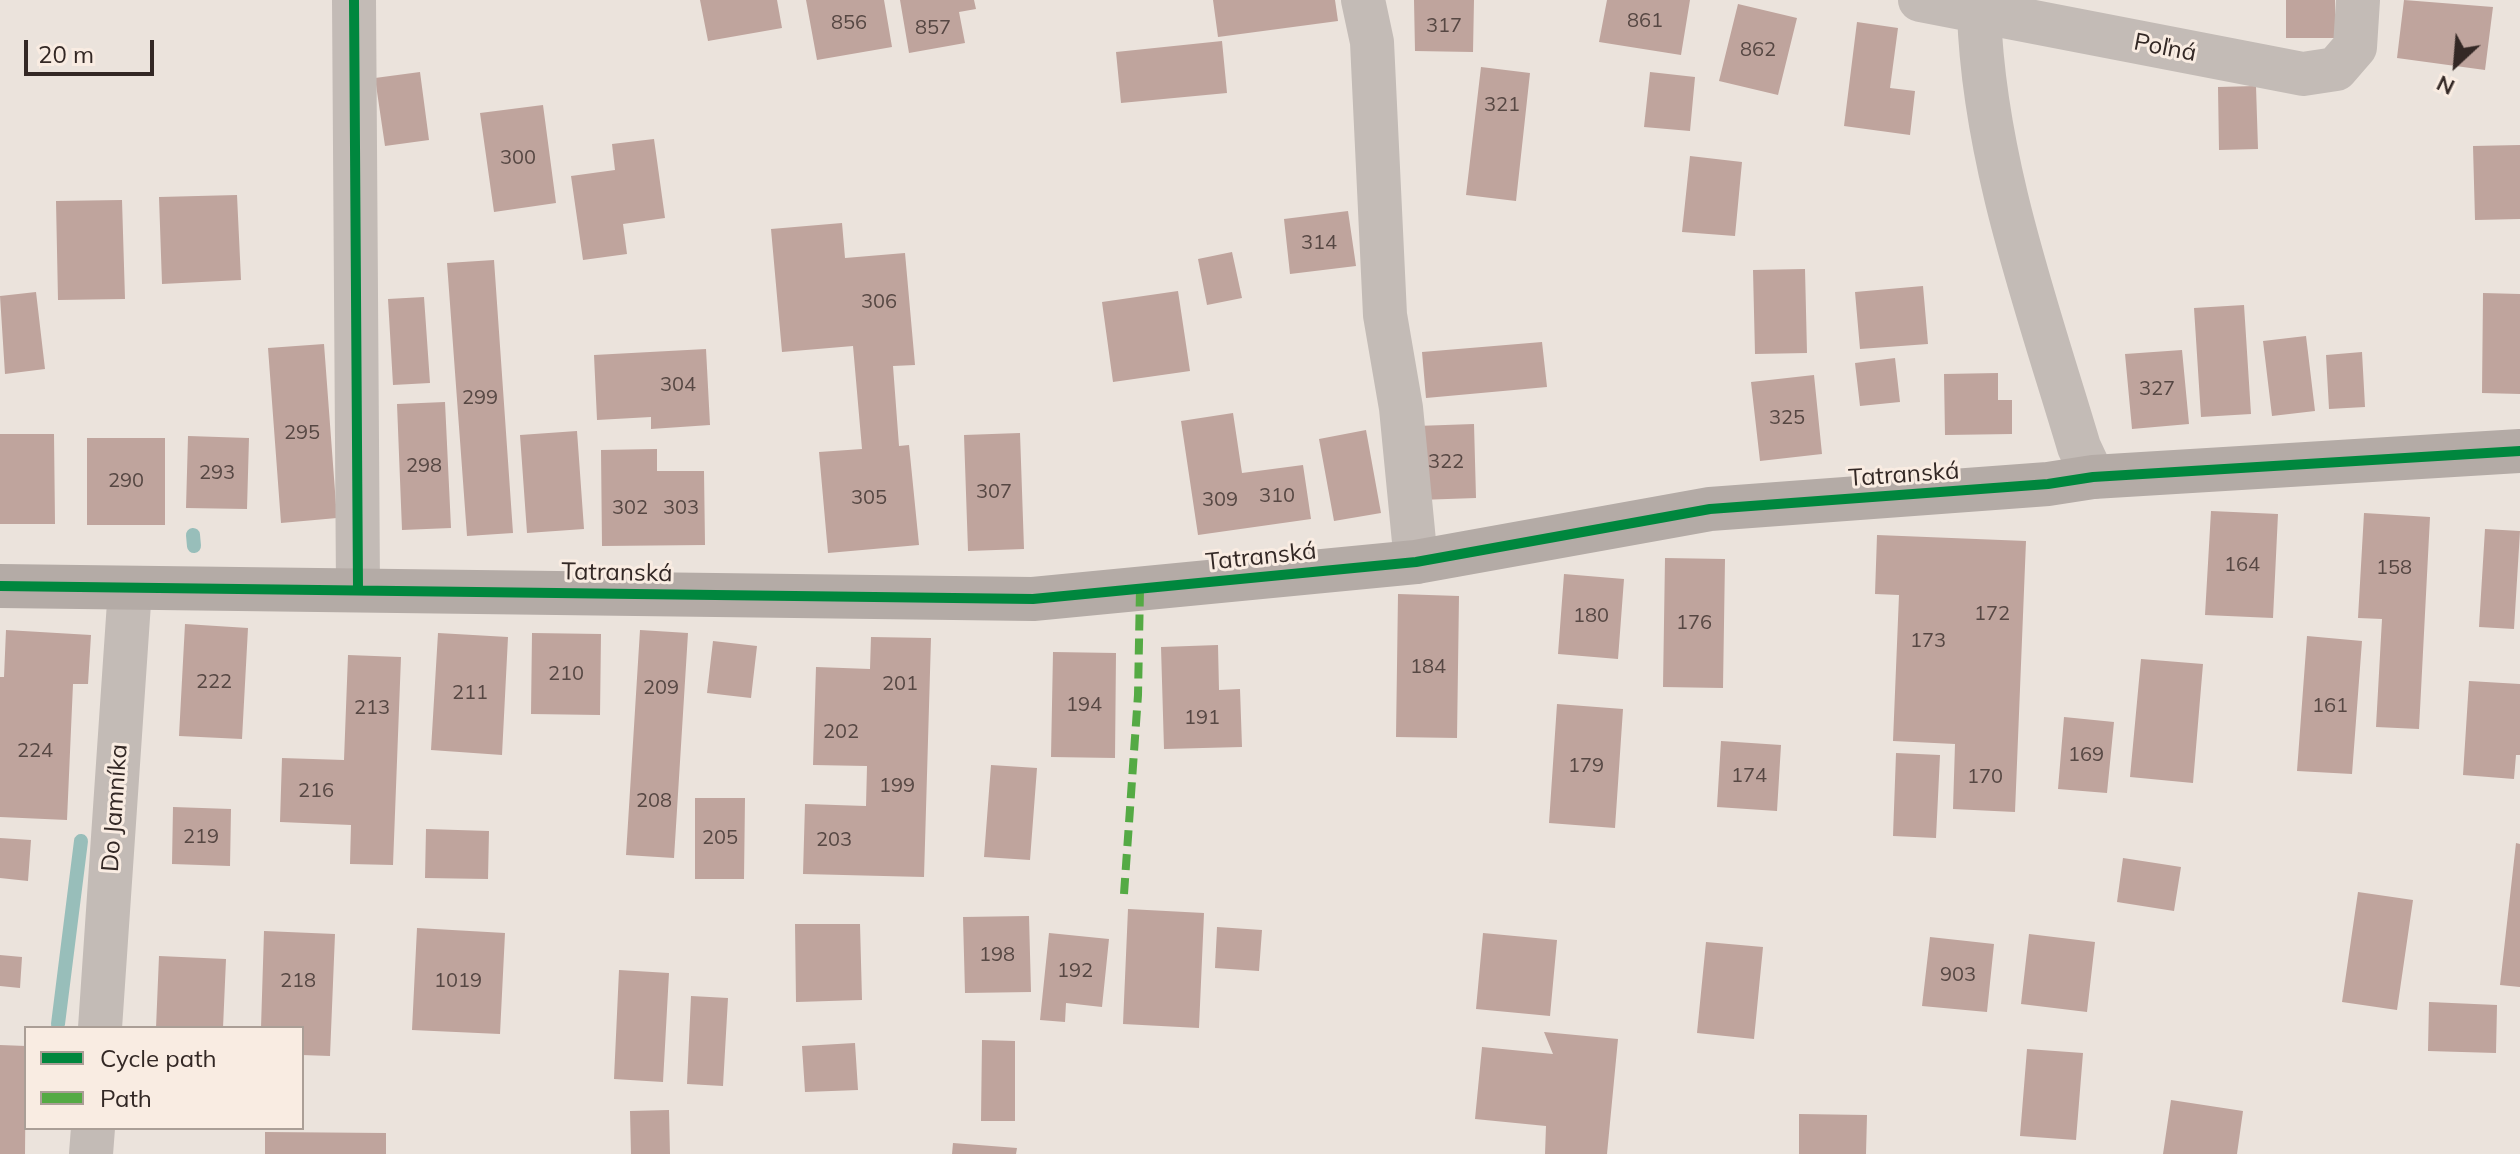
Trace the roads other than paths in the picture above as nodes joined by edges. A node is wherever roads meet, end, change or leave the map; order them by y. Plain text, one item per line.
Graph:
1 (354, 0) edge
2 (1363, 0) edge
3 (1920, 0) edge
4 (2358, 0) edge
5 (1979, 13) junction
6 (2520, 451) edge
7 (2093, 477) junction
8 (1416, 562) junction
9 (0, 586) edge
10 (130, 588) junction
11 (358, 588) junction
12 (100, 1026) edge
13 (93, 1130) edge
14 (91, 1154) edge

1 - 11 street
2 - 8 street
3 - 5 street, Poľná
4 - 5 street, Poľná
5 - 7 street
6 - 7 street, Tatranská
7 - 8 street, Tatranská
8 - 11 street, Tatranská
9 - 10 street, Tatranská
10 - 11 street, Tatranská
10 - 12 street, Do Jamníka
13 - 14 street

